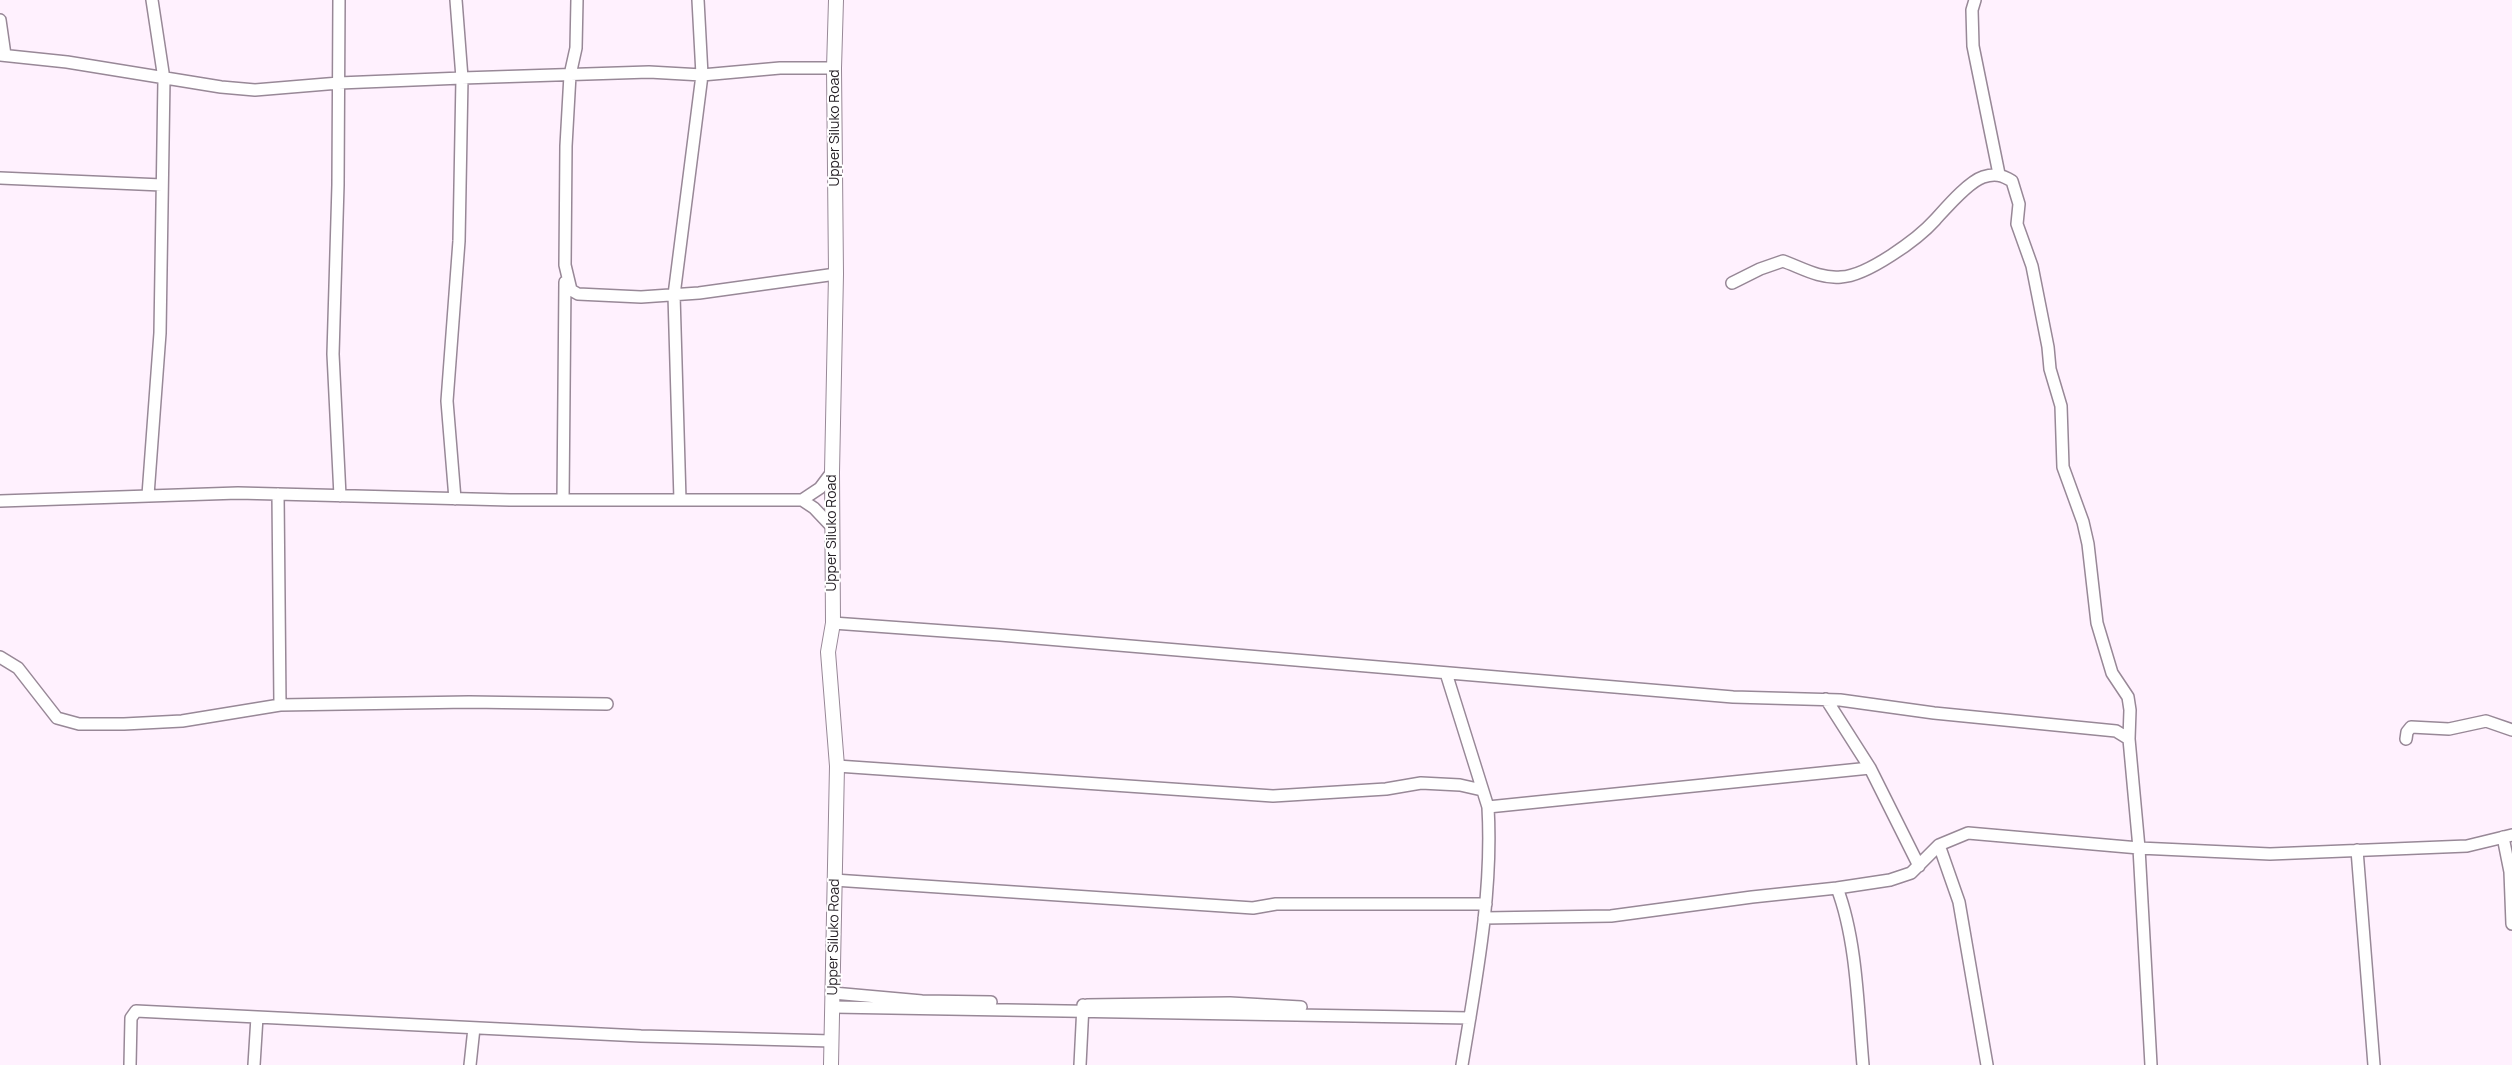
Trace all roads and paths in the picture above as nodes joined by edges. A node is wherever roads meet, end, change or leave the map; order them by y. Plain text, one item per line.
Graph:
1 (152, 0) edge
2 (339, 0) edge
3 (456, 0) edge
4 (577, 0) edge
5 (698, 0) edge
6 (836, 0) edge
7 (1975, 0) edge
8 (0, 20) edge
9 (3, 55) edge
10 (834, 68) junction
11 (570, 75) junction
12 (702, 75) junction
13 (462, 78) junction
14 (164, 79) junction
15 (339, 83) junction
16 (1999, 174) junction
17 (0, 178) edge
18 (162, 185) junction
19 (565, 265) junction
20 (836, 274) junction
21 (1732, 283) dead end
22 (674, 295) junction
23 (832, 472) junction
24 (278, 494) junction
25 (148, 495) junction
26 (340, 496) junction
27 (454, 499) junction
28 (563, 500) junction
29 (680, 500) junction
30 (802, 500) junction
31 (0, 501) edge
32 (832, 527) junction
33 (833, 623) junction
34 (0, 657) edge
35 (1446, 674) junction
36 (1826, 699) junction
37 (607, 704) dead end
38 (280, 705) junction
39 (2512, 730) edge
40 (2129, 739) junction
41 (2406, 739) dead end
42 (837, 766) junction
43 (1870, 768) junction
44 (1482, 790) junction
45 (1488, 807) junction
46 (2507, 836) edge
47 (1939, 845) junction
48 (2139, 848) junction
49 (2358, 850) junction
50 (1919, 866) junction
51 (834, 880) junction
52 (1837, 888) junction
53 (1486, 904) junction
54 (1484, 918) junction
55 (2512, 924) edge
56 (833, 993) junction
57 (833, 1007) junction
58 (1301, 1007) dead end
59 (1080, 1008) junction
60 (257, 1017) junction
61 (1470, 1018) junction
62 (474, 1028) junction
63 (832, 1041) junction
64 (130, 1065) edge
65 (254, 1065) edge
66 (470, 1065) edge
67 (832, 1065) edge
68 (1075, 1065) edge
69 (1080, 1065) edge
70 (1462, 1065) edge
71 (1863, 1065) edge
72 (1986, 1065) edge
73 (2151, 1065) edge
74 (2374, 1065) edge

1 - 14 street
2 - 15 street
3 - 13 street
4 - 11 street
5 - 12 street
6 - 10 main road, Upper Siluko Road
7 - 16 street
8 - 9 street
9 - 14 street
10 - 12 street
10 - 20 main road, Upper Siluko Road
11 - 12 street
11 - 13 street
11 - 19 street
12 - 22 street
13 - 15 street
13 - 27 street
14 - 15 street
14 - 18 street
15 - 26 street
16 - 21 street
16 - 40 street
17 - 18 street
18 - 25 street
19 - 22 street
19 - 28 street
20 - 22 street
20 - 23 main road, Upper Siluko Road
22 - 29 street
23 - 30 street
23 - 32 main road, Upper Siluko Road
24 - 25 street
24 - 26 street
24 - 38 street
25 - 31 street
26 - 27 street
27 - 28 street
28 - 29 street
29 - 30 street
30 - 32 street
32 - 33 main road, Upper Siluko Road
33 - 35 street
33 - 42 main road, Upper Siluko Road
34 - 38 street
35 - 36 street
35 - 44 street
36 - 40 street
36 - 43 street
37 - 38 street
39 - 41 street
40 - 48 street
42 - 44 street
42 - 51 main road, Upper Siluko Road
43 - 45 street
43 - 50 street
44 - 45 street
45 - 53 street
46 - 49 street
46 - 55 street
47 - 48 street
47 - 50 street
47 - 72 street
48 - 49 street
48 - 73 street
49 - 74 street
50 - 52 street
51 - 53 street
51 - 56 main road, Upper Siluko Road
52 - 54 street
52 - 71 street
53 - 54 street
54 - 61 street
56 - 57 main road, Upper Siluko Road
56 - 59 street
57 - 59 street
57 - 63 main road, Upper Siluko Road
58 - 59 street
59 - 61 street
59 - 68 street
59 - 69 street
60 - 62 street
60 - 64 street
60 - 65 street
61 - 70 street
62 - 63 street
62 - 66 street
63 - 67 main road, Upper Siluko Road

